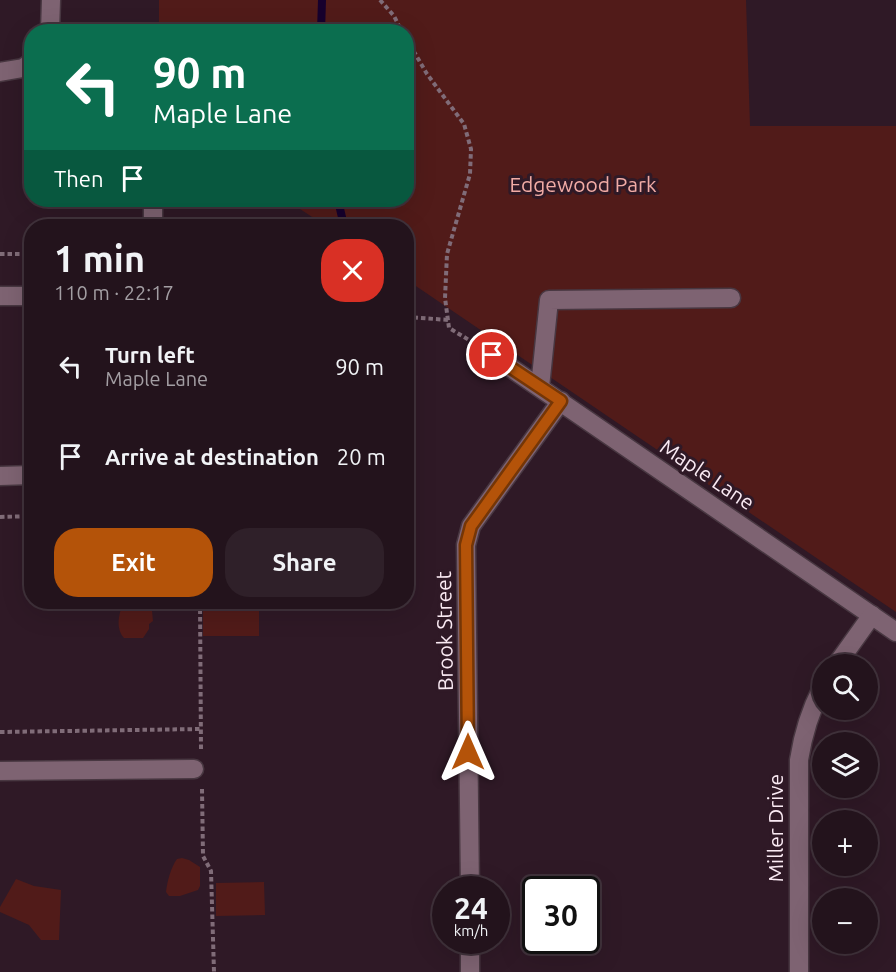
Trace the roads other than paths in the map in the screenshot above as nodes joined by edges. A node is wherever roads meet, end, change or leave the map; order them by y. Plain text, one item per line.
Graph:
1 (51, 0) edge
2 (50, 24) edge
3 (24, 67) edge
4 (0, 72) edge
5 (0, 296) edge
6 (24, 296) edge
7 (731, 298) dead end
8 (492, 355) road end
9 (540, 387) junction
10 (561, 401) junction
11 (24, 475) edge
12 (0, 476) edge
13 (872, 615) junction
14 (896, 632) edge
15 (844, 654) edge
16 (812, 709) edge
17 (194, 769) dead end
18 (0, 771) edge
19 (470, 876) edge
20 (470, 954) edge
21 (470, 972) edge
22 (799, 972) edge

1 - 2 street
3 - 4 street
5 - 6 street
7 - 9 street
8 - 9 street, Maple Lane
9 - 10 street, Maple Lane
10 - 13 street, Maple Lane
10 - 19 street, Brook Street
11 - 12 street
13 - 14 street, Maple Lane
13 - 15 street
16 - 22 street, Miller Drive
17 - 18 street
20 - 21 street

